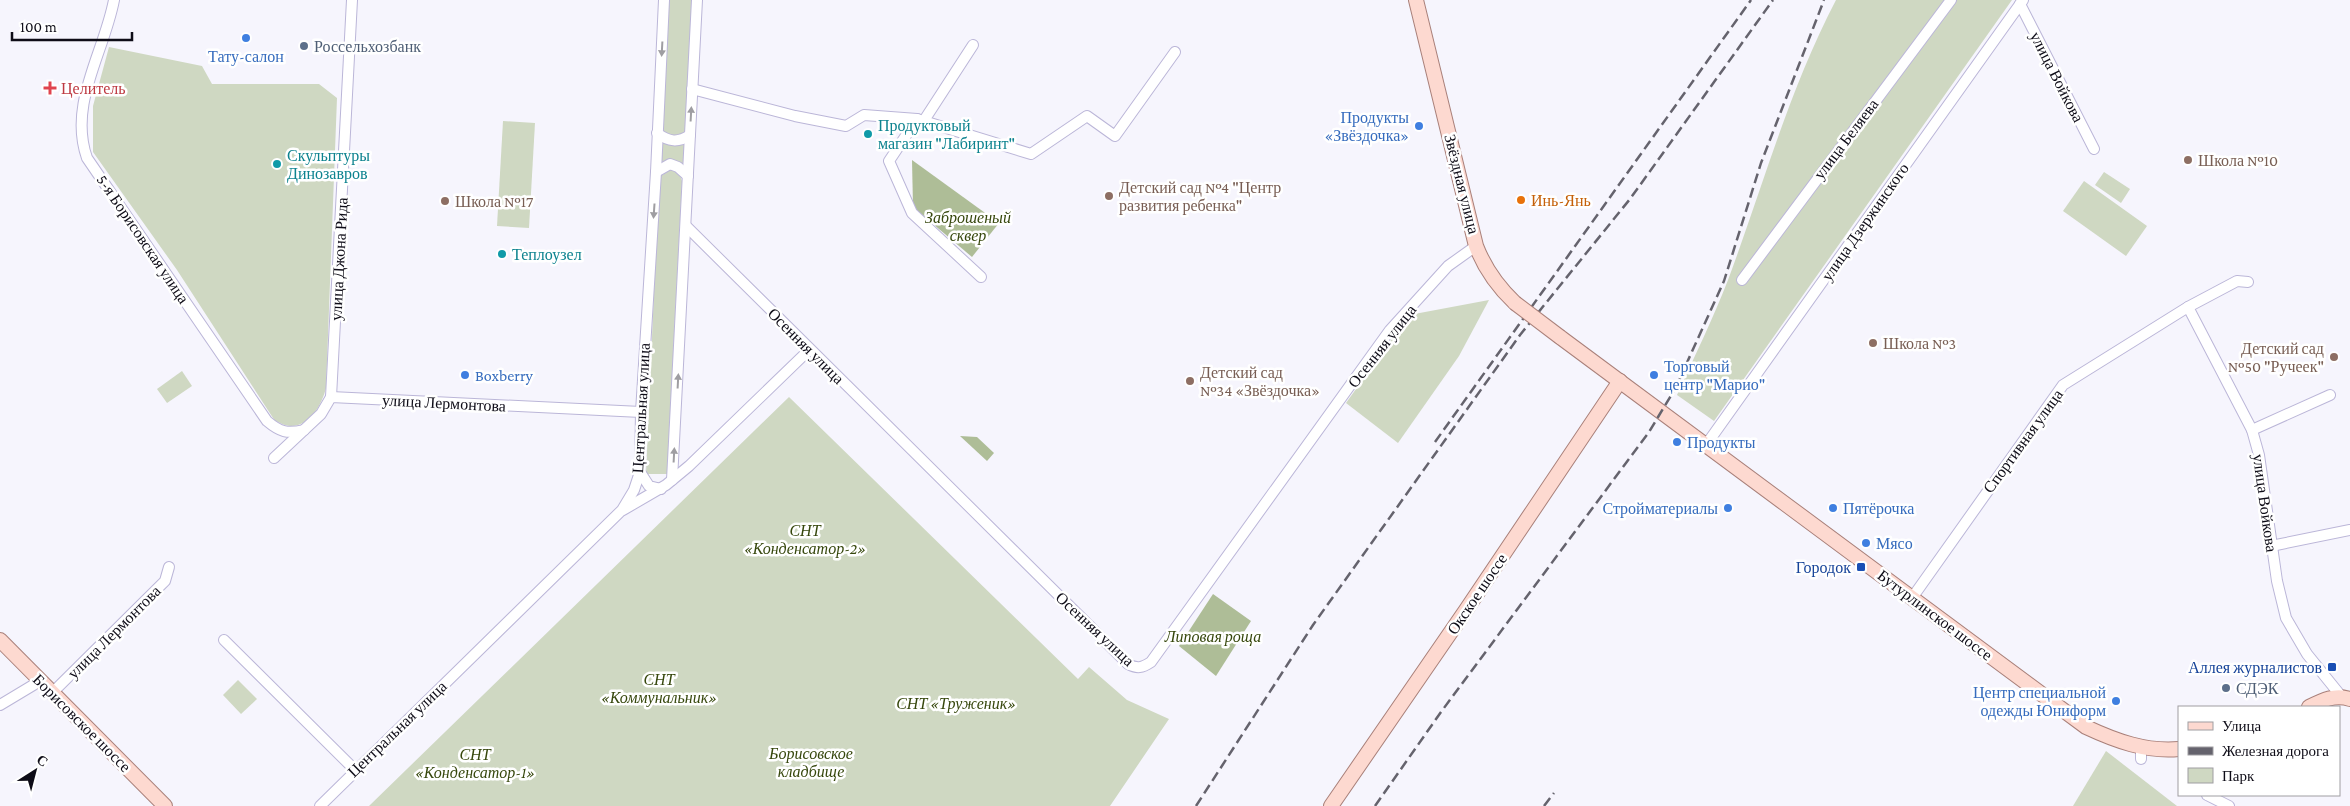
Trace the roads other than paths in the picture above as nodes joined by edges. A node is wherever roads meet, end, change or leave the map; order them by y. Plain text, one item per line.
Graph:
1 (114, 0) edge
2 (352, 0) edge
3 (664, 0) edge
4 (697, 0) edge
5 (1416, 0) edge
6 (1950, 0) edge
7 (2022, 2) edge
8 (973, 45) dead end
9 (1175, 52) dead end
10 (692, 89) junction
11 (920, 120) junction
12 (657, 133) junction
13 (690, 134) junction
14 (2094, 150) dead end
15 (656, 172) junction
16 (688, 176) junction
17 (686, 226) junction
18 (1476, 246) junction
19 (981, 277) dead end
20 (1742, 280) dead end
21 (2248, 282) dead end
22 (2188, 307) junction
23 (809, 350) junction
24 (1620, 381) junction
25 (2330, 395) dead end
26 (331, 398) junction
27 (640, 412) junction
28 (304, 430) junction
29 (2252, 430) junction
30 (1706, 445) junction
31 (274, 458) dead end
32 (640, 472) junction
33 (672, 480) junction
34 (661, 489) junction
35 (622, 510) junction
36 (2350, 530) edge
37 (2271, 546) junction
38 (169, 567) dead end
39 (1912, 598) junction
40 (0, 640) edge
41 (224, 640) dead end
42 (40, 681) junction
43 (52, 693) junction
44 (2345, 697) edge
45 (0, 705) edge
46 (2311, 706) edge
47 (2177, 750) edge
48 (355, 770) junction
49 (2209, 796) edge
50 (320, 804) edge
51 (166, 806) edge
52 (1331, 806) edge
53 (2229, 806) edge

1 - 28 street, 5-я Борисовская улица
2 - 26 street, улица Джона Рида
3 -> 12 street, Центральная улица
4 - 10 street
5 - 18 main road, Звёздная улица
6 - 20 street, улица Беляева
7 - 14 street, улица Войкова
7 - 30 street, улица Дзержинского
8 - 11 street
9 - 11 street
10 - 11 street
13 -> 10 street
11 - 19 street
12 - 13 street
12 - 15 street, Центральная улица
13 - 16 street
15 - 16 street
15 -> 27 street, Центральная улица
16 - 17 street
17 - 23 street, Осенняя улица
33 -> 17 street
18 - 23 street, Осенняя улица
18 - 24 main road, Звёздная улица, bridge
21 - 22 street, Спортивная улица
22 - 29 street, улица Войкова
22 - 39 street, Спортивная улица
23 - 33 street
24 - 30 main road
24 - 52 main road, Окское шоссе
25 - 29 street
26 - 27 street, улица Лермонтова
26 - 28 street
27 - 32 street, Центральная улица
28 - 31 street
29 - 37 street, улица Войкова
30 - 39 main road, Бутурлинское шоссе
32 - 34 street
32 - 35 street, Центральная улица
33 - 34 street
34 - 35 street
35 - 48 street, Центральная улица
36 - 37 street
37 - 44 street, улица Войкова
38 - 43 street, улица Лермонтова
39 - 47 main road, Бутурлинское шоссе
40 - 42 main road, Борисовское шоссе
41 - 48 street
42 - 43 main road, Борисовское шоссе
42 - 45 street
43 - 51 main road, Борисовское шоссе
44 - 46 main road
48 - 50 street, Центральная улица
49 - 53 street

